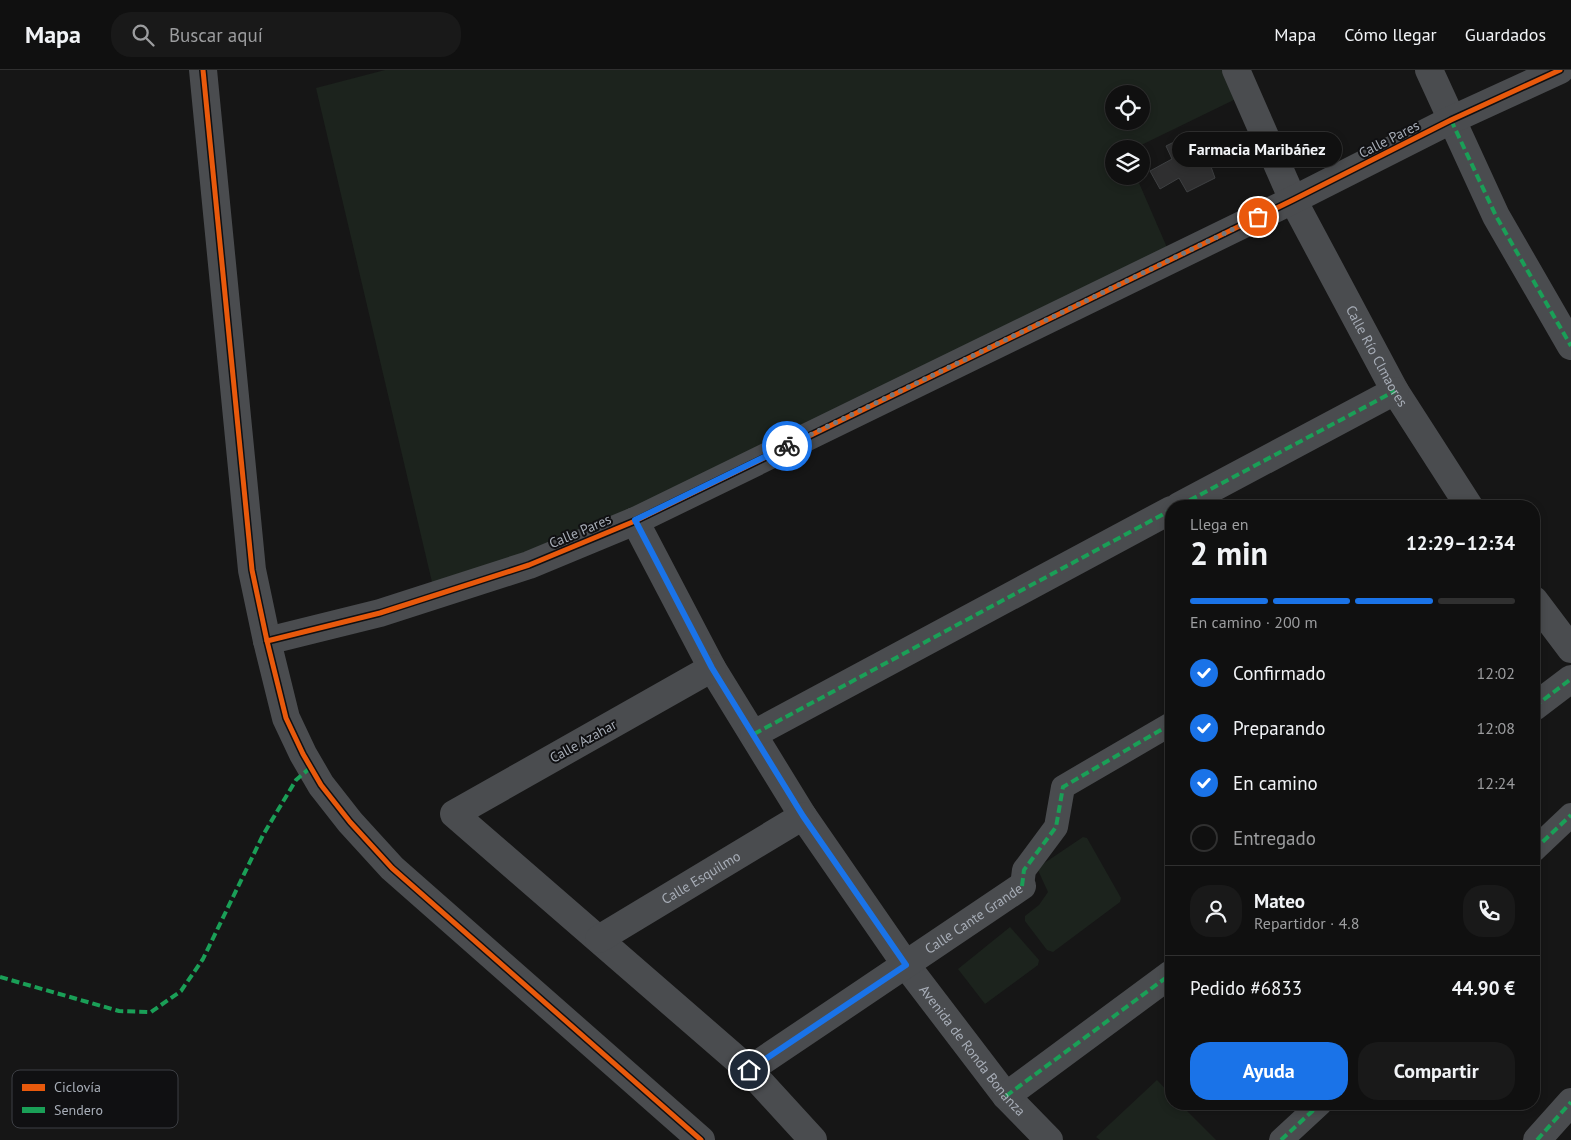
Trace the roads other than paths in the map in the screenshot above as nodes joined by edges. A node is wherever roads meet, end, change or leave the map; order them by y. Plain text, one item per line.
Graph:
1 (203, 70) edge
2 (1236, 70) edge
3 (1429, 70) edge
4 (1560, 70) edge
5 (1451, 120) junction
6 (1293, 200) junction
7 (1571, 346) edge
8 (1395, 391) junction
9 (1190, 500) edge
10 (1465, 500) edge
11 (1165, 513) edge
12 (635, 520) junction
13 (1540, 608) edge
14 (267, 641) junction
15 (1571, 650) edge
16 (712, 668) junction
17 (1571, 679) edge
18 (1540, 702) edge
19 (1165, 728) edge
20 (754, 734) junction
21 (1571, 815) edge
22 (803, 816) junction
23 (1540, 844) edge
24 (1022, 886) joint
25 (599, 939) junction
26 (906, 965) junction
27 (1165, 978) edge
28 (749, 1070) junction
29 (1006, 1096) junction
30 (1571, 1102) edge
31 (1314, 1110) edge
32 (701, 1140) edge
33 (813, 1140) edge
34 (1049, 1140) edge
35 (1281, 1140) edge
36 (1537, 1140) edge

1 - 14 street
2 - 6 street, Calle Río Clmaores
3 - 5 street
4 - 5 street, Calle Pares
5 - 6 street, Calle Pares
5 - 7 street
6 - 8 street, Calle Río Clmaores
6 - 12 street, Calle Pares
8 - 9 street
8 - 10 street, Calle Río Clmaores
11 - 20 street
12 - 14 street, Calle Pares
12 - 16 street, Avenida de Ronda Bonanza
13 - 15 street
14 - 32 street
16 - 20 street, Avenida de Ronda Bonanza
16 - 25 street, Calle Azahar
17 - 18 street
19 - 24 street, Calle Cante Grande
20 - 22 street, Avenida de Ronda Bonanza
21 - 23 street
22 - 25 street, Calle Esquilmo
22 - 26 street, Avenida de Ronda Bonanza
24 - 26 street, Calle Cante Grande
25 - 28 street
26 - 28 street, Calle Cante Grande
26 - 29 street, Avenida de Ronda Bonanza
27 - 29 street
28 - 33 street
29 - 34 street, Avenida de Ronda Bonanza
30 - 36 street
31 - 35 street

